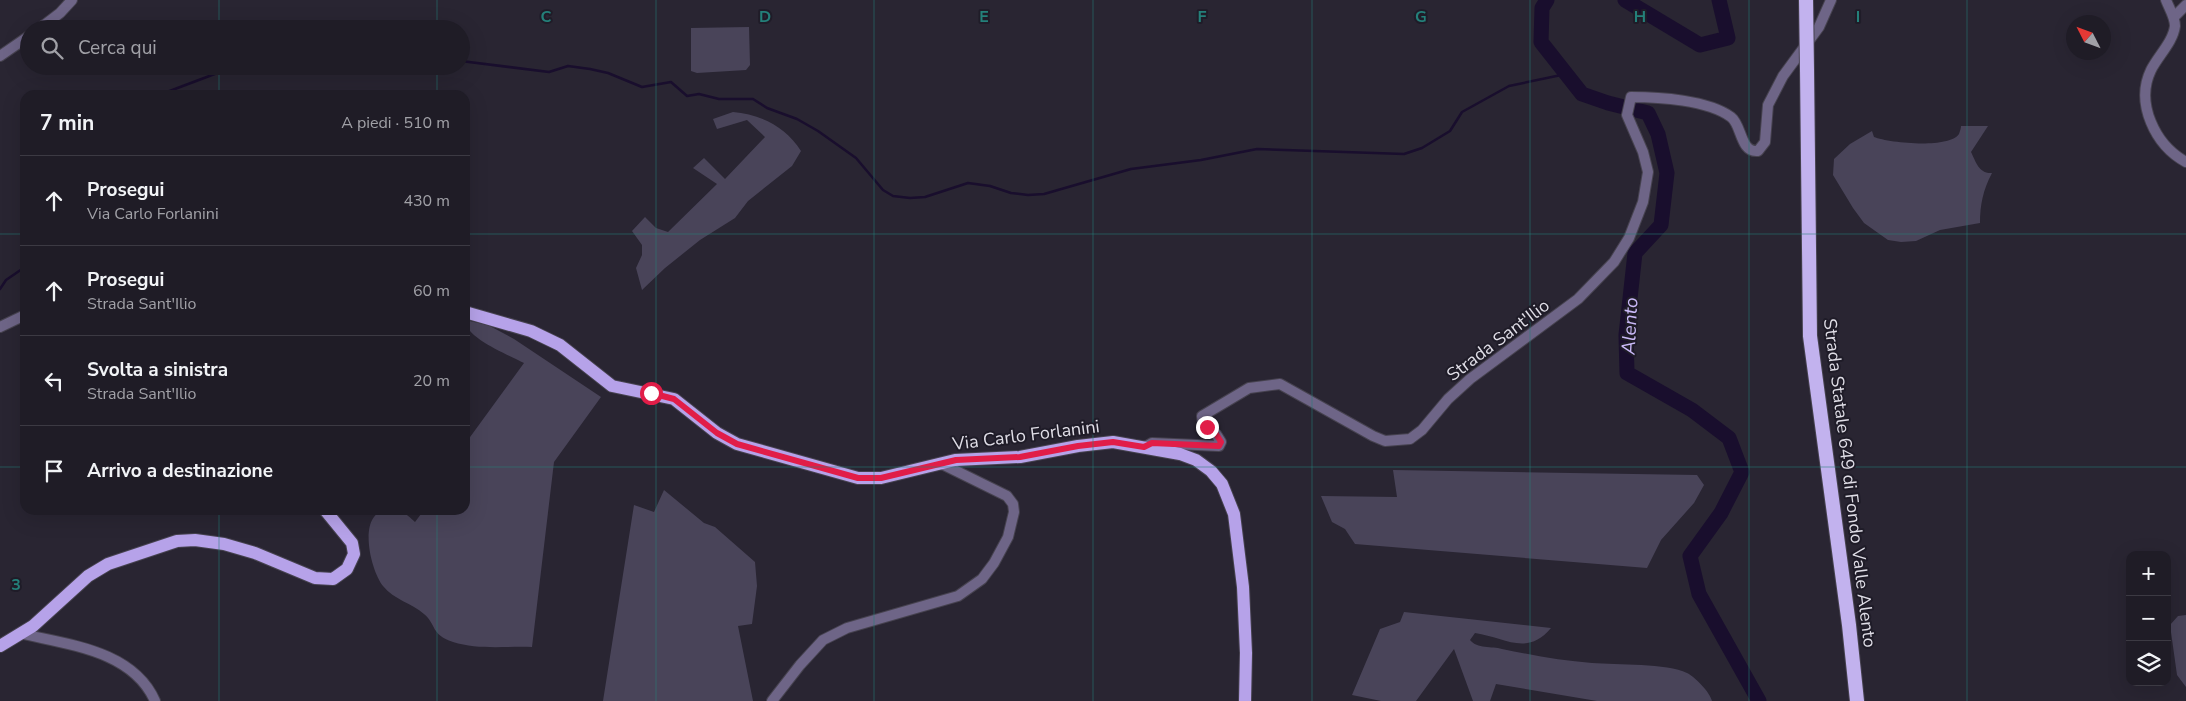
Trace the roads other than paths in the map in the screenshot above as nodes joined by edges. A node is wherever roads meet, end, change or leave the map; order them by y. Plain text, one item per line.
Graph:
1 (72, 0) edge
2 (1806, 0) edge
3 (1830, 0) edge
4 (2166, 0) edge
5 (2186, 5) edge
6 (2174, 17) junction
7 (51, 20) edge
8 (20, 42) edge
9 (0, 56) edge
10 (2186, 162) edge
11 (470, 313) edge
12 (20, 317) edge
13 (0, 327) edge
14 (1144, 447) junction
15 (940, 464) junction
16 (329, 515) edge
17 (23, 634) junction
18 (0, 646) edge
19 (155, 701) edge
20 (772, 701) edge
21 (1245, 701) edge
22 (1857, 701) edge

1 - 7 street
2 - 22 highway, Strada Statale 649 di Fondo Valle Alento, bridge
3 - 14 street, Strada Sant'Ilio
4 - 6 street
5 - 6 street
6 - 10 street
8 - 9 street
11 - 15 main road, Via Carlo Forlanini
12 - 13 street
14 - 15 main road, Via Carlo Forlanini
14 - 21 main road, Via Carlo Forlanini
15 - 20 street
16 - 17 main road
17 - 18 main road
17 - 19 street

